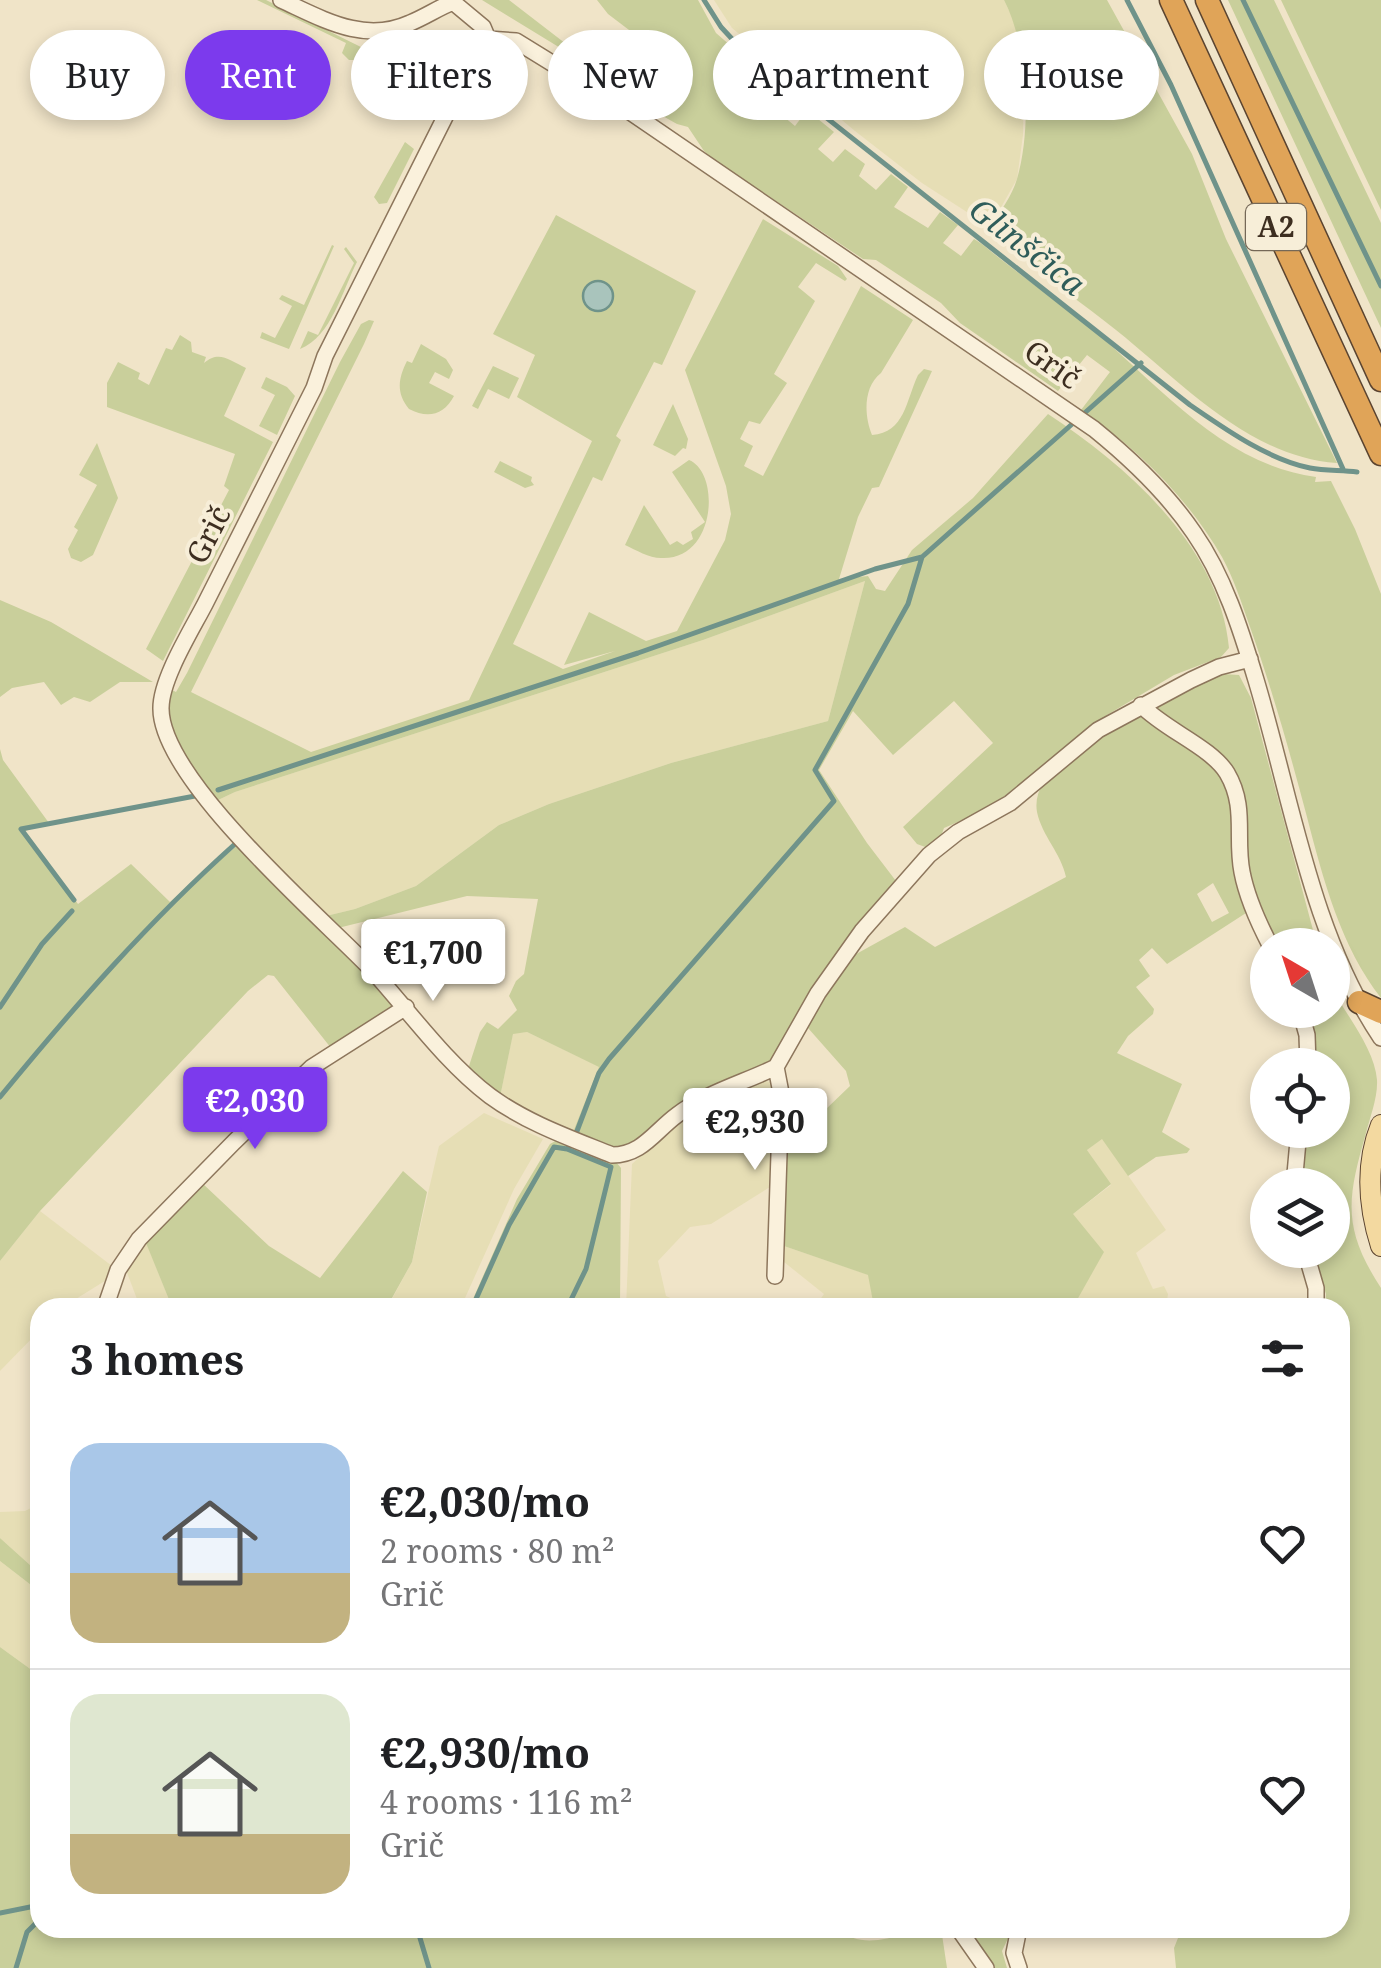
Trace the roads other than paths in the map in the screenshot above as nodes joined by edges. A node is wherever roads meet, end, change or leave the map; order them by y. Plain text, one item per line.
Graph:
1 (281, 0) edge
2 (1171, 0) edge
3 (1207, 0) edge
4 (454, 1) edge
5 (484, 30) edge
6 (528, 48) edge
7 (446, 120) edge
8 (1381, 380) edge
9 (1381, 454) edge
10 (1250, 659) junction
11 (1142, 706) junction
12 (1262, 928) edge
13 (1359, 1002) junction
14 (406, 1007) junction
15 (1381, 1012) edge
16 (1381, 1038) edge
17 (776, 1067) junction
18 (1381, 1125) edge
19 (1378, 1191) edge
20 (1381, 1246) edge
21 (1310, 1268) edge
22 (774, 1276) dead end
23 (109, 1298) edge
24 (1316, 1298) edge
25 (965, 1938) edge
26 (1018, 1938) edge
27 (986, 1968) edge
28 (1019, 1968) edge

1 - 4 street
2 - 9 highway, A2
3 - 8 highway, A2
4 - 5 street
6 - 10 street, Grič
7 - 14 street, Grič
10 - 11 street
10 - 13 street, Grič
11 - 12 street
11 - 17 street
13 - 15 highway
13 - 16 street, Grič
14 - 17 street, Grič
14 - 23 street
17 - 22 street
18 - 19 main road
19 - 20 main road
21 - 24 street
25 - 27 street
26 - 28 street

